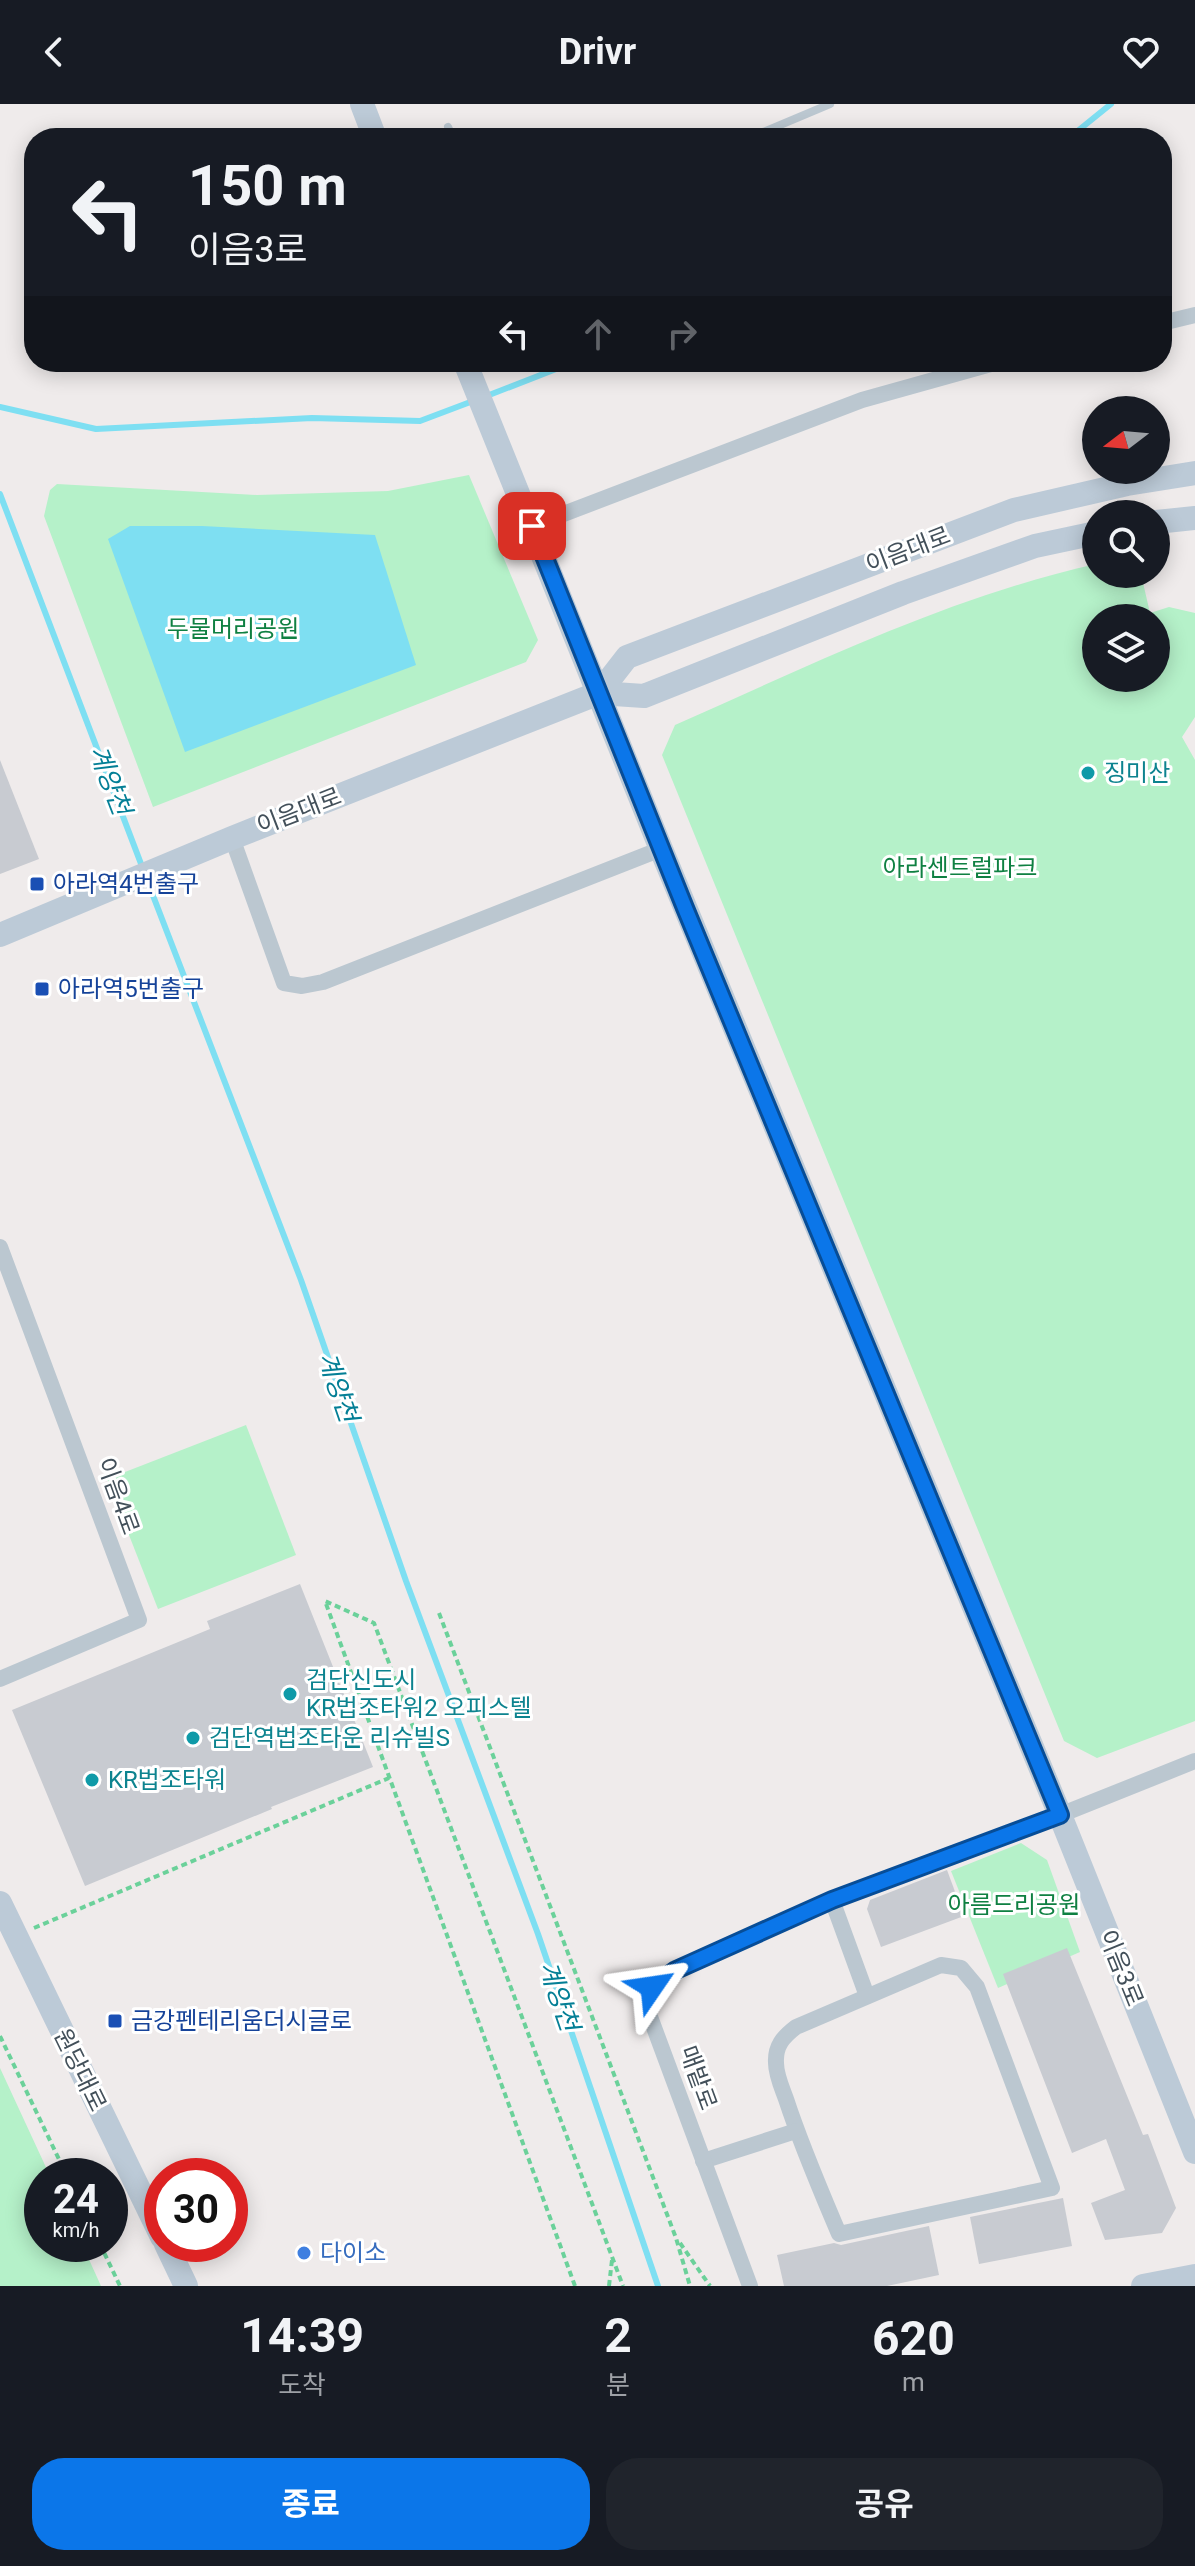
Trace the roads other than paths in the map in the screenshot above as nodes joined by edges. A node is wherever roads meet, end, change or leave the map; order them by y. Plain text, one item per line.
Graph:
1 (362, 104) edge
2 (830, 104) edge
3 (371, 128) edge
4 (773, 128) edge
5 (1195, 315) edge
6 (1172, 321) edge
7 (469, 372) edge
8 (962, 372) edge
9 (1195, 473) edge
10 (1195, 518) edge
11 (1170, 521) edge
12 (532, 526) junction
13 (1082, 536) edge
14 (599, 693) junction
15 (232, 838) junction
16 (661, 849) junction
17 (0, 935) edge
18 (0, 1247) edge
19 (0, 1679) edge
20 (1195, 1761) edge
21 (1060, 1815) junction
22 (832, 1900) junction
23 (0, 1903) edge
24 (867, 1996) junction
25 (796, 2131) junction
26 (1195, 2152) edge
27 (703, 2161) junction
28 (144, 2200) edge
29 (175, 2262) edge
30 (1195, 2276) edge
31 (186, 2286) edge
32 (750, 2286) edge
33 (1143, 2286) edge

1 - 3 main road
2 - 4 lane
5 - 6 street
7 - 12 main road, 이음3로
8 - 12 street
9 - 14 main road, 이음대로
10 - 11 main road
12 - 14 main road, 이음3로
13 - 14 main road, 이음대로
14 - 15 main road, 이음대로
14 - 16 main road, 이음3로
15 - 16 street
15 - 17 main road, 이음대로
16 - 21 main road, 이음3로
18 - 19 street, 이음4로
20 - 21 street, 매밭로
21 - 22 street, 매밭로
21 - 26 main road, 이음3로
22 - 24 street
22 - 27 street, 매밭로
23 - 28 main road, 원당대로
24 - 25 street
24 - 25 street
25 - 27 street
27 - 32 street, 매밭로
29 - 31 main road
30 - 33 main road

